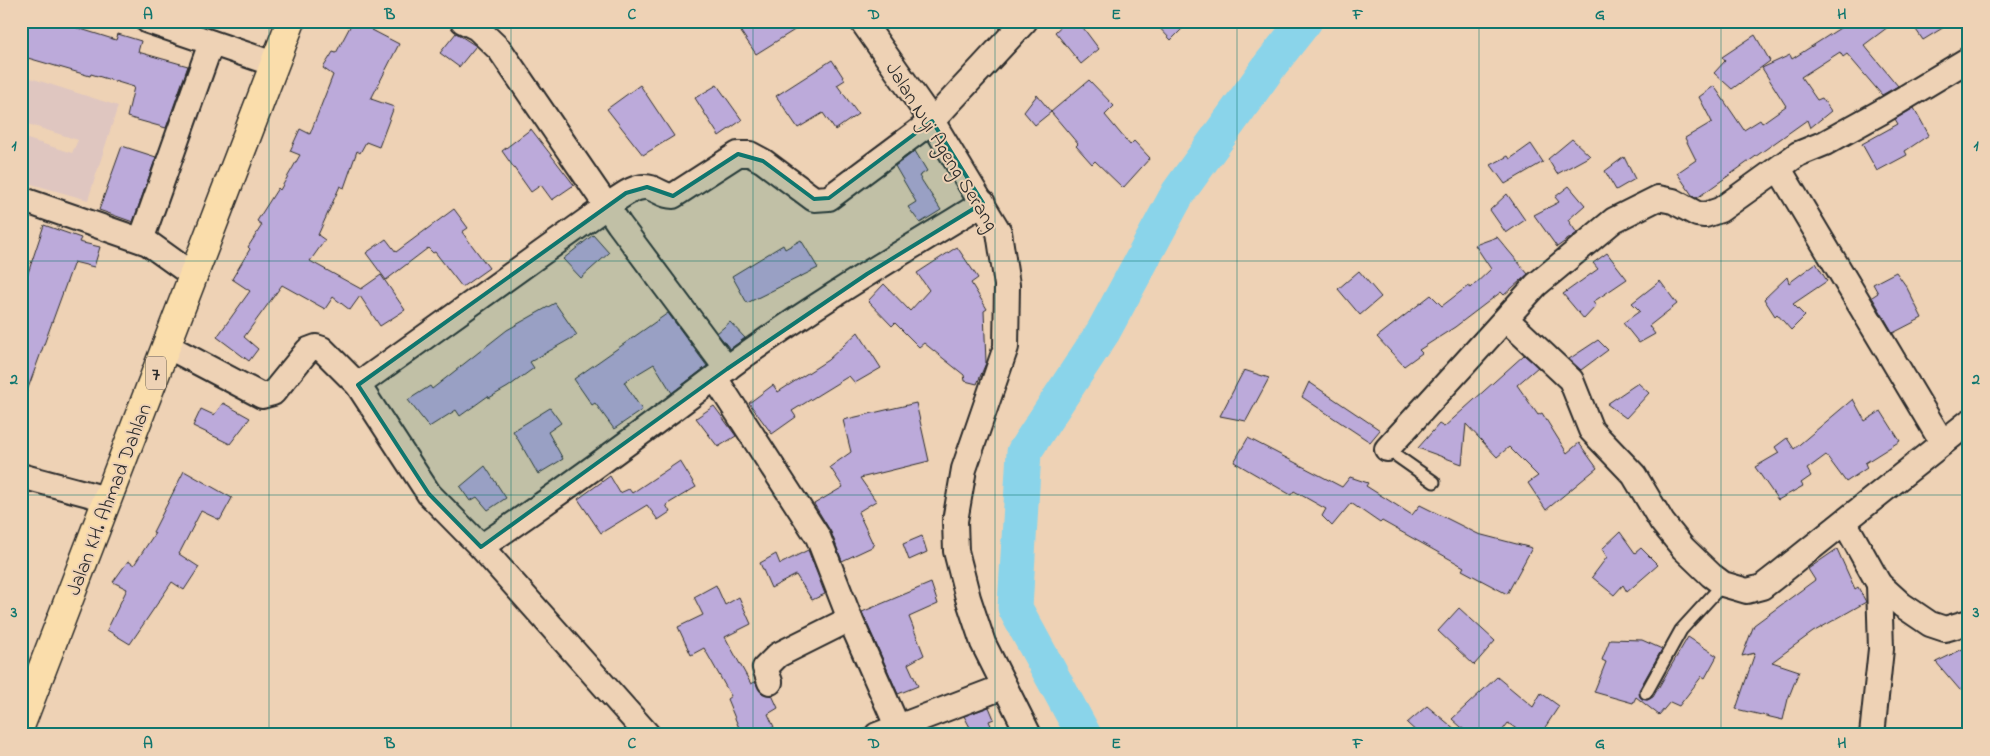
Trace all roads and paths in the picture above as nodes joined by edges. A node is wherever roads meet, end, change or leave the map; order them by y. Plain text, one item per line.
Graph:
1 (148, 21) edge
2 (291, 21) edge
3 (463, 21) edge
4 (862, 21) edge
5 (1025, 21) edge
6 (211, 43) junction
7 (1969, 59) edge
8 (274, 64) junction
9 (932, 122) junction
10 (1779, 169) junction
11 (21, 199) edge
12 (983, 203) junction
13 (607, 206) junction
14 (141, 240) junction
15 (194, 276) junction
16 (1506, 320) junction
17 (167, 346) junction
18 (721, 374) junction
19 (358, 385) junction
20 (1969, 422) edge
21 (1942, 442) junction
22 (1387, 448) joint
23 (21, 476) edge
24 (1434, 482) dead end
25 (107, 499) junction
26 (1845, 523) junction
27 (481, 547) junction
28 (1723, 584) junction
29 (1879, 584) junction
30 (850, 620) junction
31 (1969, 622) edge
32 (770, 682) dead end
33 (1003, 687) junction
34 (1646, 693) dead end
35 (21, 724) edge
36 (892, 732) edge
37 (648, 735) edge
38 (1029, 735) edge
39 (1872, 735) edge

1 - 6 street
2 - 8 highway, Jalan KH. Ahmad Dahlan / 7
3 - 13 street
4 - 9 street, Jalan Nyi Ageng Serang
5 - 9 street
6 - 8 street
6 - 14 street
7 - 10 street
8 - 15 highway, Jalan KH. Ahmad Dahlan / 7
9 - 12 street, Jalan Nyi Ageng Serang
9 - 13 street
10 - 16 street
10 - 21 street
11 - 14 street
12 - 18 street
12 - 33 street, Jalan Nyi Ageng Serang
13 - 18 street
13 - 19 street
14 - 15 street
15 - 17 highway, Jalan KH. Ahmad Dahlan / 7
16 - 22 street
16 - 28 street
17 - 19 street
17 - 25 highway, Jalan KH. Ahmad Dahlan / 7
18 - 27 street
18 - 30 street
19 - 27 street
20 - 21 street
21 - 26 street
22 - 24 lane
23 - 25 street
25 - 35 highway, Jalan KH. Ahmad Dahlan / 7
26 - 28 street
26 - 29 street
27 - 37 street
28 - 34 lane
29 - 31 street
29 - 39 street
30 - 32 street
30 - 36 street
33 - 36 street
33 - 38 street, Jalan Nyi Ageng Serang

